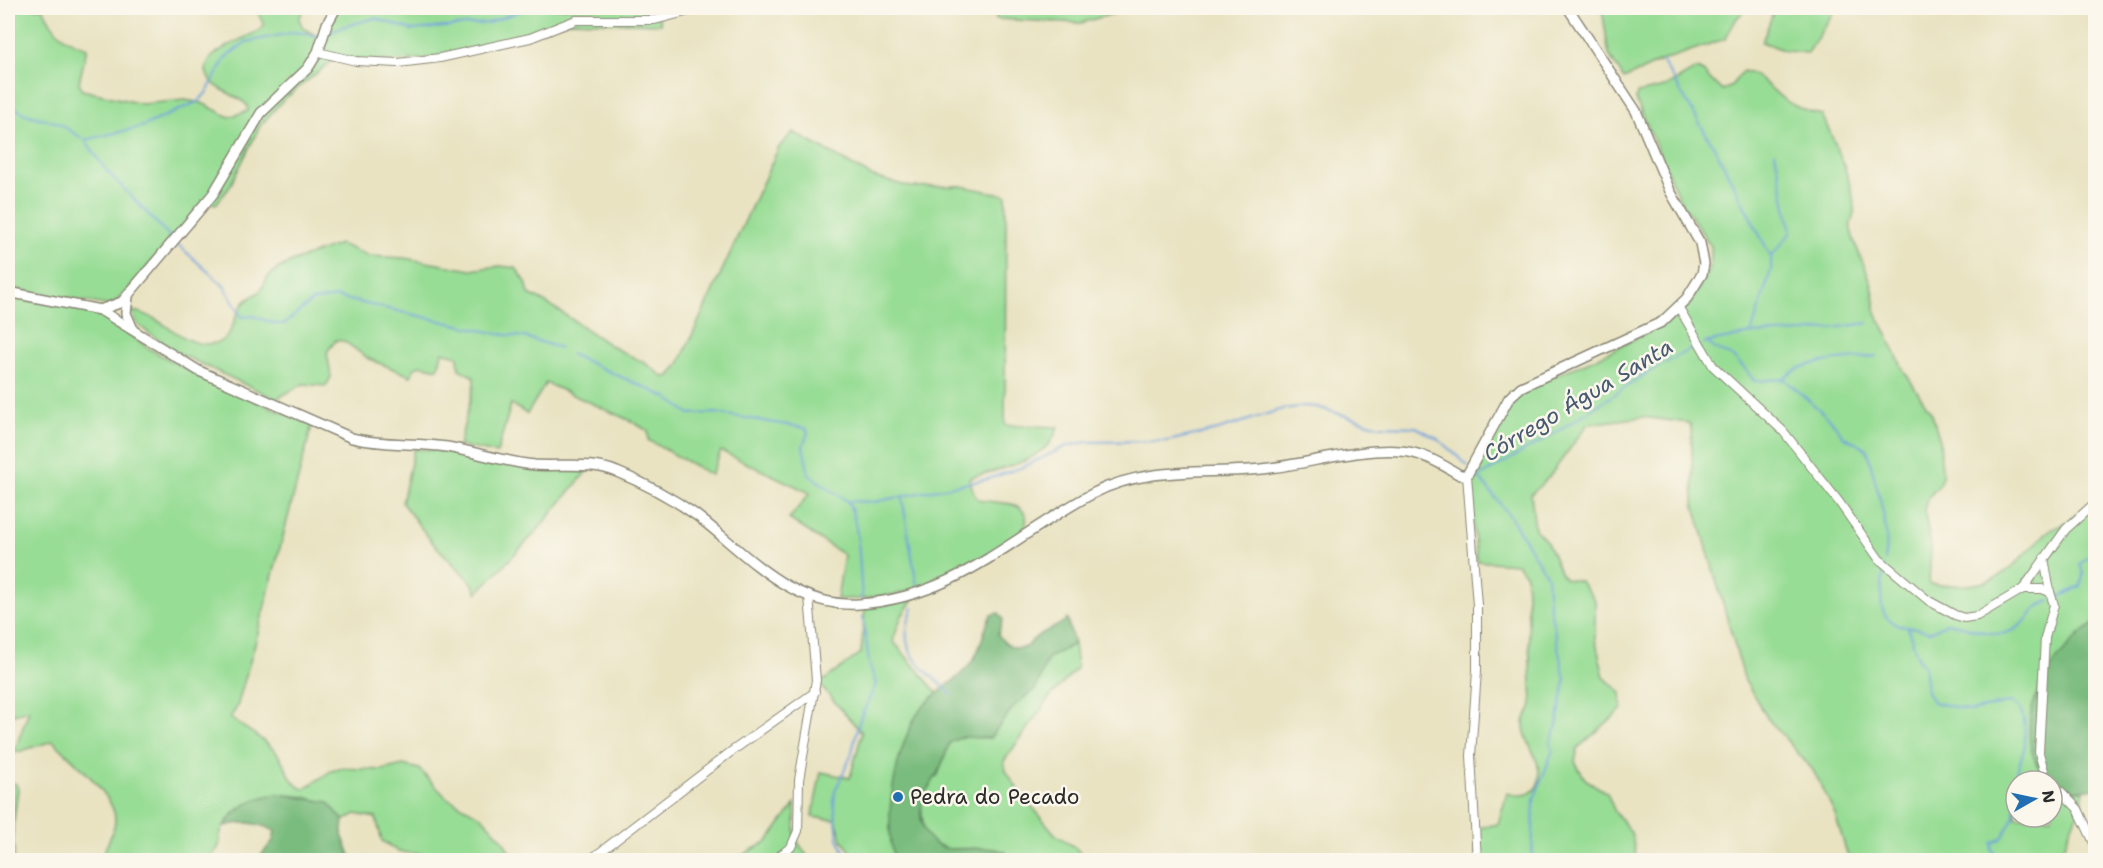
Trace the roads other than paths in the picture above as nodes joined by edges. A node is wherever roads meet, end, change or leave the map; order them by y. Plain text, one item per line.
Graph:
1 (336, 8) edge
2 (701, 8) edge
3 (1568, 8) edge
4 (318, 52) junction
5 (8, 292) edge
6 (129, 295) junction
7 (1679, 308) junction
8 (100, 310) junction
9 (133, 329) junction
10 (1467, 475) junction
11 (2096, 502) edge
12 (2044, 558) junction
13 (2024, 589) junction
14 (809, 596) junction
15 (2052, 598) junction
16 (815, 692) junction
17 (2044, 769) edge
18 (2064, 795) edge
19 (2096, 847) edge
20 (590, 861) edge
21 (774, 861) edge
22 (1477, 861) edge

1 - 4 street
2 - 4 street
3 - 7 street
4 - 6 street
5 - 8 street
6 - 8 street
6 - 9 street
7 - 10 street
7 - 13 street
8 - 9 street
9 - 14 street
10 - 14 street
10 - 22 street
11 - 12 street
12 - 13 street
12 - 15 street
13 - 15 street
14 - 16 street
15 - 17 street
16 - 20 street
16 - 21 street
18 - 19 street

